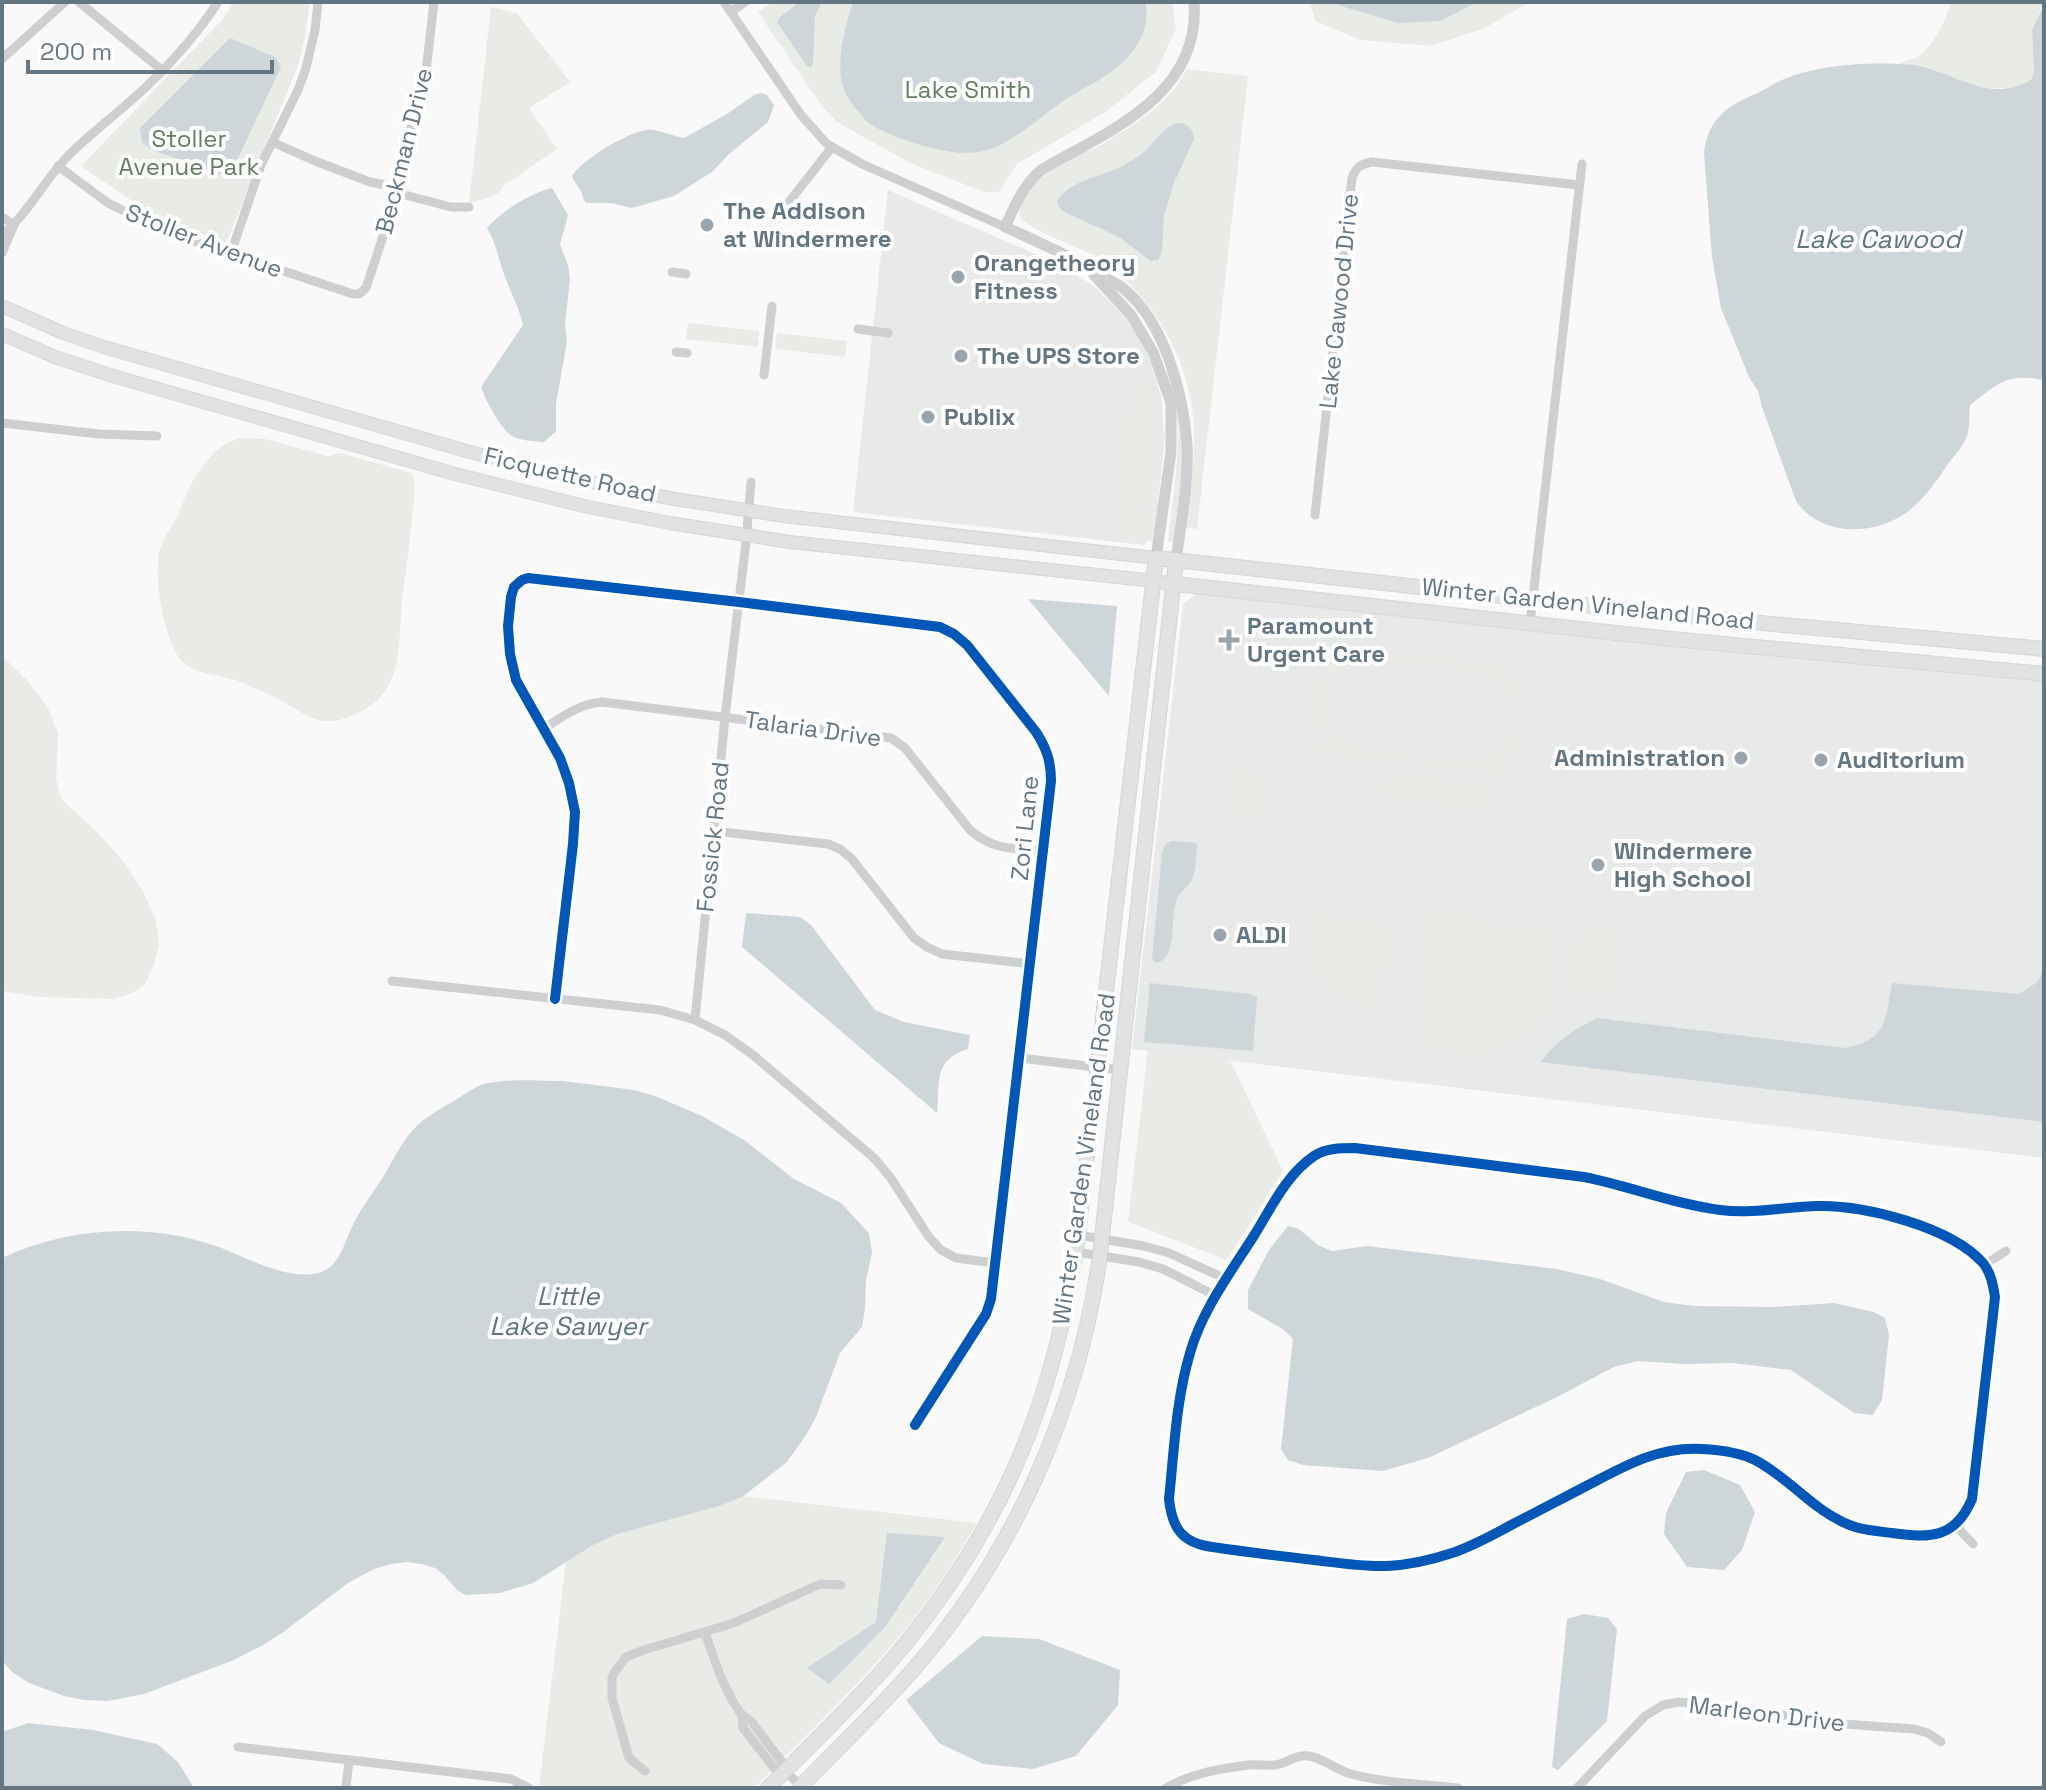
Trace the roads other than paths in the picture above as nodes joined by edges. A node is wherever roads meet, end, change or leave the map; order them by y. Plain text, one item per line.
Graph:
1 (65, 2) edge
2 (79, 2) edge
3 (218, 2) edge
4 (318, 2) edge
5 (434, 2) edge
6 (724, 2) edge
7 (745, 2) edge
8 (1194, 2) edge
9 (731, 12) junction
10 (2, 59) edge
11 (163, 71) junction
12 (272, 142) junction
13 (832, 147) junction
14 (1582, 164) dead end
15 (58, 166) junction
16 (1579, 185) junction
17 (396, 190) junction
18 (469, 207) dead end
19 (2, 217) edge
20 (781, 218) dead end
21 (14, 225) junction
22 (1005, 227) junction
23 (2, 235) edge
24 (2, 253) edge
25 (231, 253) junction
26 (672, 272) dead end
27 (686, 274) dead end
28 (359, 294) joint
29 (2, 306) edge
30 (772, 306) dead end
31 (858, 329) dead end
32 (888, 333) dead end
33 (2, 334) edge
34 (1158, 349) junction
35 (764, 375) dead end
36 (2, 423) edge
37 (157, 436) dead end
38 (751, 482) dead end
39 (749, 511) junction
40 (1315, 515) dead end
41 (747, 536) junction
42 (1156, 558) junction
43 (1176, 560) junction
44 (1154, 581) junction
45 (1173, 583) junction
46 (1532, 599) junction
47 (739, 602) junction
48 (1530, 623) junction
49 (2042, 649) edge
50 (2040, 673) edge
51 (725, 717) junction
52 (543, 729) junction
53 (714, 831) junction
54 (1043, 851) junction
55 (1031, 964) junction
56 (392, 981) dead end
57 (555, 999) junction
58 (695, 1020) junction
59 (1020, 1058) junction
60 (1097, 1066) junction
61 (1121, 1070) junction
62 (1078, 1235) junction
63 (1102, 1238) junction
64 (2006, 1251) dead end
65 (1076, 1252) junction
66 (1169, 1253) junction
67 (1100, 1255) junction
68 (995, 1263) junction
69 (1984, 1265) junction
70 (1163, 1269) junction
71 (1226, 1279) junction
72 (1216, 1296) junction
73 (915, 1425) dead end
74 (1955, 1525) junction
75 (1973, 1544) dead end
76 (841, 1585) dead end
77 (705, 1633) junction
78 (1941, 1742) dead end
79 (238, 1747) dead end
80 (349, 1760) junction
81 (645, 1771) dead end
82 (785, 1771) junction
83 (801, 1787) edge
84 (346, 1788) edge
85 (529, 1788) edge
86 (768, 1788) edge
87 (1166, 1788) edge
88 (1458, 1788) edge
89 (1577, 1788) edge

1 - 10 street
2 - 11 street
3 - 11 street
4 - 12 street
5 - 17 street, Beckman Drive
6 - 9 street
7 - 9 street
8 - 22 street
9 - 13 street
11 - 15 street
12 - 17 street
12 - 25 street
13 - 20 street
13 - 22 street
14 - 16 street
15 - 21 street
15 - 25 street, Stoller Avenue
16 - 40 street, Lake Cawood Drive
16 - 46 street
17 - 18 street
17 - 28 street, Beckman Drive
19 - 21 street
21 - 23 street
21 - 24 street
22 - 34 street
25 - 28 street, Stoller Avenue
26 - 27 street
29 - 39 main road, Ficquette Road
30 - 35 street
31 - 32 street
33 - 41 main road, Ficquette Road
34 - 42 street
34 - 43 street
36 - 37 street
38 - 39 street, Fossick Road
39 - 41 street, Fossick Road
39 - 42 main road, Ficquette Road
41 - 44 main road, Ficquette Road
41 - 47 street, Fossick Road
42 - 43 main road, Winter Garden Vineland Road
42 - 44 main road, Winter Garden Vineland Road
43 - 45 main road
43 - 46 main road, Winter Garden Vineland Road
44 - 45 main road, Winter Garden Vineland Road
44 - 60 main road, Winter Garden Vineland Road
45 - 48 main road, Winter Garden Vineland Road
45 - 61 main road, Winter Garden Vineland Road
46 - 48 street
46 - 49 main road, Winter Garden Vineland Road
47 - 51 street, Fossick Road
47 - 52 street, Zori Lane
47 - 54 street, Zori Lane
48 - 50 main road, Winter Garden Vineland Road
49 - 50 main road
51 - 52 street, Talaria Drive
51 - 53 street, Fossick Road
51 - 54 street, Talaria Drive
52 - 57 street
53 - 55 street
53 - 58 street, Fossick Road
54 - 55 street, Zori Lane
55 - 59 street, Zori Lane
56 - 57 street
57 - 58 street
58 - 68 street
59 - 60 street
59 - 68 street, Zori Lane
60 - 61 street
60 - 62 main road, Winter Garden Vineland Road
61 - 63 main road, Winter Garden Vineland Road
62 - 63 street
62 - 65 main road, Winter Garden Vineland Road
63 - 66 street
63 - 67 main road, Winter Garden Vineland Road
64 - 69 street
65 - 67 street
65 - 82 main road, Winter Garden Vineland Road
66 - 70 street
66 - 71 street
67 - 70 street
67 - 83 main road, Winter Garden Vineland Road
68 - 73 street, Zori Lane
69 - 71 street
69 - 74 street
70 - 72 street
71 - 72 street
72 - 74 street
74 - 75 street
76 - 77 street
77 - 81 street
77 - 82 street
78 - 89 street, Marleon Drive
79 - 80 street
80 - 84 street
80 - 85 street
82 - 83 street
82 - 86 main road, Winter Garden Vineland Road
87 - 88 street

